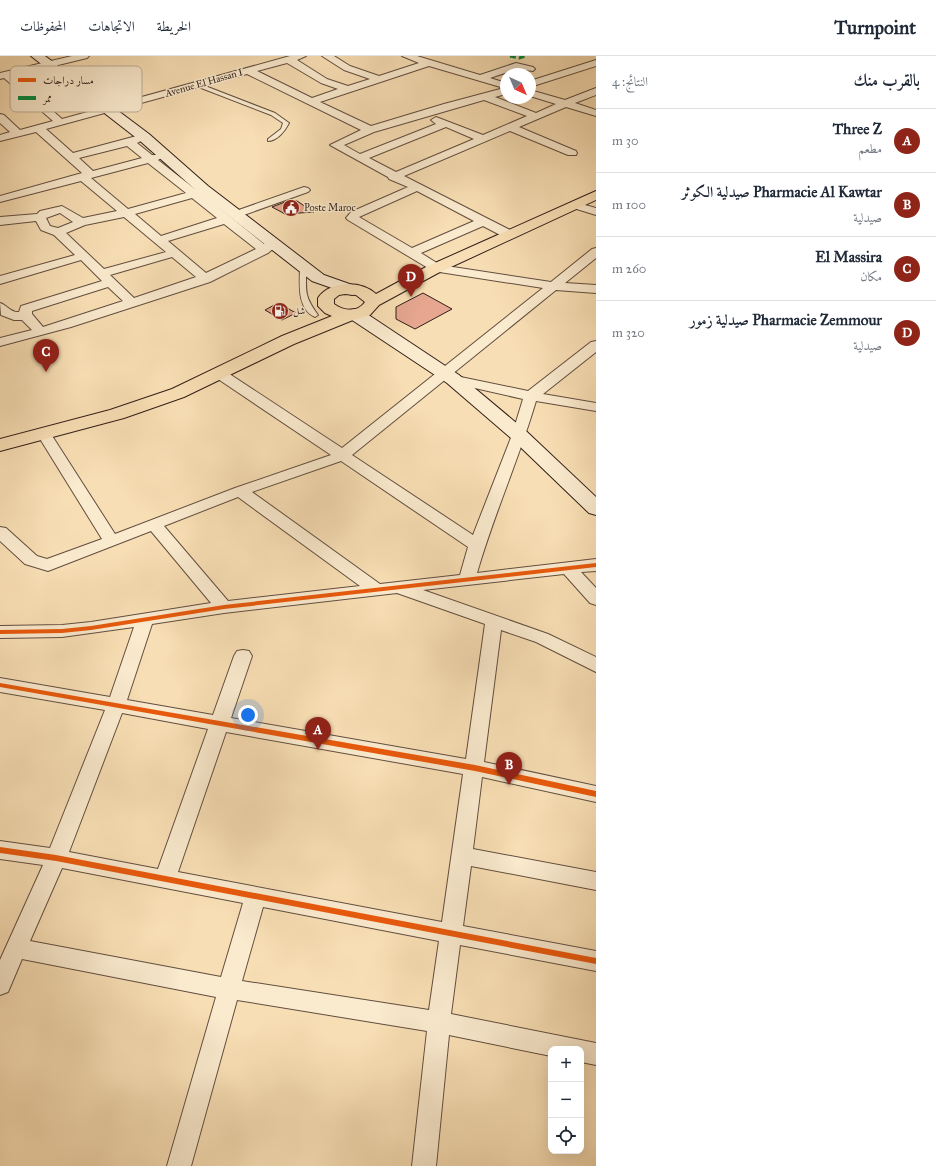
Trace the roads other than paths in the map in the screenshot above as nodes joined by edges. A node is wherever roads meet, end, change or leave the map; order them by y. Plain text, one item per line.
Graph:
1 (84, 56) edge
2 (302, 56) edge
3 (327, 56) edge
4 (407, 56) edge
5 (288, 59) junction
6 (43, 60) edge
7 (428, 63) junction
8 (596, 63) edge
9 (28, 66) edge
10 (510, 68) edge
11 (523, 68) edge
12 (247, 70) junction
13 (500, 72) edge
14 (482, 78) junction
15 (379, 79) junction
16 (324, 81) junction
17 (536, 82) edge
18 (500, 84) edge
19 (198, 85) junction
20 (346, 89) junction
21 (596, 91) edge
22 (500, 92) edge
23 (292, 93) junction
24 (536, 95) edge
25 (484, 96) junction
26 (142, 100) edge
27 (310, 102) junction
28 (565, 104) junction
29 (48, 112) edge
30 (99, 112) edge
31 (110, 112) edge
32 (596, 113) edge
33 (423, 114) junction
34 (535, 116) junction
35 (0, 118) edge
36 (61, 122) junction
37 (445, 124) junction
38 (509, 127) junction
39 (38, 128) junction
40 (370, 130) junction
41 (18, 134) junction
42 (144, 137) junction
43 (0, 138) edge
44 (482, 138) junction
45 (270, 140) dead end
46 (129, 142) junction
47 (572, 153) dead end
48 (70, 157) junction
49 (158, 157) junction
50 (360, 158) junction
51 (86, 175) junction
52 (394, 177) junction
53 (415, 188) junction
54 (304, 190) dead end
55 (199, 191) junction
56 (596, 195) edge
57 (0, 199) edge
58 (574, 205) junction
59 (596, 212) edge
60 (125, 213) junction
61 (40, 217) junction
62 (231, 217) junction
63 (0, 221) edge
64 (483, 221) junction
65 (81, 222) junction
66 (58, 232) junction
67 (508, 234) junction
68 (159, 240) junction
69 (269, 246) junction
70 (596, 252) edge
71 (174, 253) junction
72 (411, 253) junction
73 (83, 256) junction
74 (303, 265) junction
75 (435, 269) junction
76 (106, 278) junction
77 (318, 278) junction
78 (206, 279) junction
79 (0, 280) edge
80 (553, 286) junction
81 (596, 289) edge
82 (354, 290) junction
83 (132, 303) junction
84 (322, 306) junction
85 (0, 307) edge
86 (361, 310) junction
87 (25, 315) junction
88 (41, 332) junction
89 (288, 340) junction
90 (0, 342) edge
91 (596, 345) edge
92 (220, 374) junction
93 (449, 376) junction
94 (531, 396) junction
95 (596, 407) edge
96 (44, 434) junction
97 (519, 435) junction
98 (0, 445) edge
99 (342, 456) junction
100 (240, 491) junction
101 (596, 508) edge
102 (154, 524) junction
103 (0, 532) edge
104 (112, 541) junction
105 (477, 545) junction
106 (596, 565) edge
107 (568, 568) junction
108 (467, 580) junction
109 (396, 587) junction
110 (376, 589) junction
111 (596, 599) edge
112 (224, 607) junction
113 (145, 620) junction
114 (494, 620) junction
115 (0, 632) edge
116 (243, 656) dead end
117 (596, 665) edge
118 (0, 685) edge
119 (116, 705) junction
120 (219, 723) junction
121 (475, 768) junction
122 (596, 794) edge
123 (0, 850) edge
124 (463, 856) junction
125 (56, 858) junction
126 (165, 879) junction
127 (596, 881) edge
128 (256, 897) junction
129 (451, 934) junction
130 (16, 948) junction
131 (596, 961) edge
132 (0, 985) edge
133 (229, 989) junction
134 (439, 1022) junction
135 (557, 1046) edge
136 (584, 1052) edge
137 (596, 1054) edge
138 (179, 1166) edge
139 (424, 1166) edge

1 - 6 street
2 - 5 street, Avenue El Hassan I
3 - 15 street
4 - 7 street
5 - 12 street, Avenue El Hassan I
5 - 16 street
6 - 9 street
7 - 14 street
7 - 15 street
8 - 17 street
10 - 11 street
12 - 19 street, Avenue El Hassan I
12 - 23 street
13 - 14 street
14 - 18 street
15 - 20 street
16 - 20 street
16 - 23 street
19 - 26 street, Avenue El Hassan I
19 - 45 lane
20 - 27 street
21 - 28 street
22 - 25 street
23 - 27 street
24 - 28 street
25 - 33 street
25 - 34 street
27 - 40 street
28 - 32 street
28 - 34 street
29 - 36 street
30 - 36 street, Avenue El Hassan I
31 - 42 main road
33 - 37 street
33 - 40 street
34 - 38 street
35 - 41 street
36 - 39 street, Avenue El Hassan I
37 - 44 street
37 - 50 street
38 - 44 street
38 - 47 street
39 - 41 street, Avenue El Hassan I
39 - 48 street
40 - 50 street
41 - 43 street, Avenue El Hassan I
42 - 46 street
42 - 49 main road
44 - 52 street
46 - 48 street
46 - 49 street
48 - 51 street
49 - 51 street
49 - 55 main road
50 - 52 street
51 - 57 street
51 - 60 street
52 - 53 street
53 - 64 street
53 - 72 street
54 - 62 street
55 - 60 street
55 - 62 main road
56 - 58 main road
58 - 59 street
58 - 67 main road
60 - 65 street
60 - 68 street
61 - 63 street
61 - 65 street
61 - 66 street
62 - 68 street
62 - 69 main road
64 - 67 street
64 - 72 street
65 - 66 street
66 - 73 street
67 - 75 main road
68 - 71 street
69 - 74 main road
69 - 78 street
70 - 80 street
71 - 76 street
71 - 78 street
72 - 75 street
73 - 76 street
73 - 79 street
74 - 77 main road
74 - 84 lane
75 - 80 street
75 - 82 main road
75 - 86 main road
76 - 83 street
76 - 87 street
77 - 82 main road
77 - 84 main road
78 - 83 street
80 - 81 street
80 - 93 street
82 - 84 main road
82 - 86 main road
83 - 88 street
84 - 86 main road
84 - 89 main road
85 - 87 street
86 - 89 main road
86 - 93 main road
87 - 88 street
88 - 90 street
89 - 92 main road
91 - 94 street
92 - 96 main road
92 - 99 street
93 - 94 street
93 - 97 main road
93 - 99 street
94 - 95 street
94 - 97 street
96 - 98 main road
96 - 104 street
97 - 101 main road
97 - 105 street
99 - 100 street
99 - 105 street
100 - 102 street
100 - 110 street
102 - 104 street
102 - 112 street
103 - 104 street
105 - 108 street
106 - 107 street
107 - 108 street
107 - 111 street
108 - 109 street
109 - 110 street
109 - 114 street
110 - 112 street
112 - 113 street
113 - 115 street
113 - 119 street
114 - 117 street
114 - 121 street
116 - 120 street
118 - 119 street
119 - 120 street
119 - 125 street
120 - 121 street
120 - 126 street
121 - 122 street
121 - 124 street
123 - 125 street
124 - 127 street
124 - 129 street
125 - 126 street
125 - 130 street
126 - 128 street
128 - 129 street
128 - 133 street
129 - 131 street
129 - 134 street
130 - 132 street
130 - 133 street
133 - 134 street
133 - 138 street
134 - 135 street
134 - 139 street
136 - 137 street

